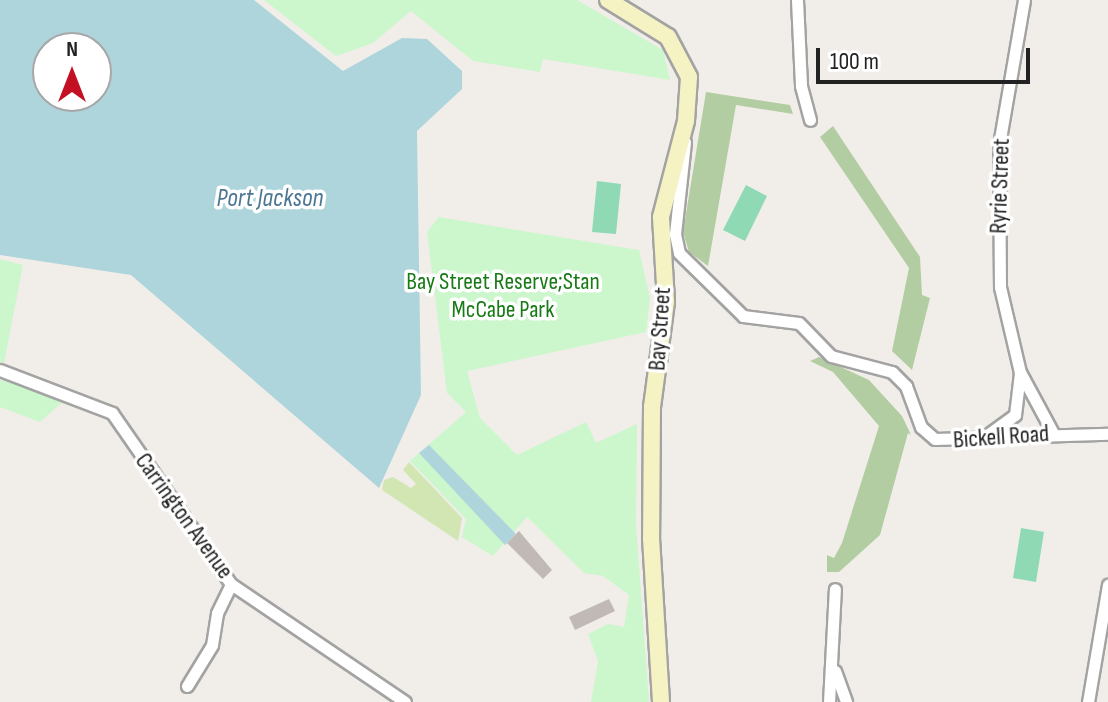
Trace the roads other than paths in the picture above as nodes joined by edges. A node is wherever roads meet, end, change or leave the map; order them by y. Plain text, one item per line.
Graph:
1 (608, 0) edge
2 (797, 0) edge
3 (1024, 0) edge
4 (810, 120) dead end
5 (686, 121) junction
6 (0, 370) edge
7 (1020, 372) junction
8 (1053, 433) junction
9 (1108, 434) edge
10 (986, 435) junction
11 (231, 584) junction
12 (1108, 585) edge
13 (835, 589) dead end
14 (835, 670) junction
15 (187, 686) dead end
16 (405, 702) edge
17 (661, 702) edge
18 (829, 702) edge
19 (846, 702) edge
20 (1088, 702) edge

1 - 5 street, Bay Street
2 - 4 street
3 - 7 street, Ryrie Street
5 - 10 street, Bickell Road
5 - 17 street, Bay Street
6 - 11 street, Carrington Avenue
7 - 8 street, Ryrie Street
7 - 10 street, Ryrie Street
8 - 9 street, Bickell Road
8 - 10 street, Bickell Road
11 - 15 street
11 - 16 street, Carrington Avenue
12 - 20 street
13 - 14 street
14 - 18 street
14 - 19 street

